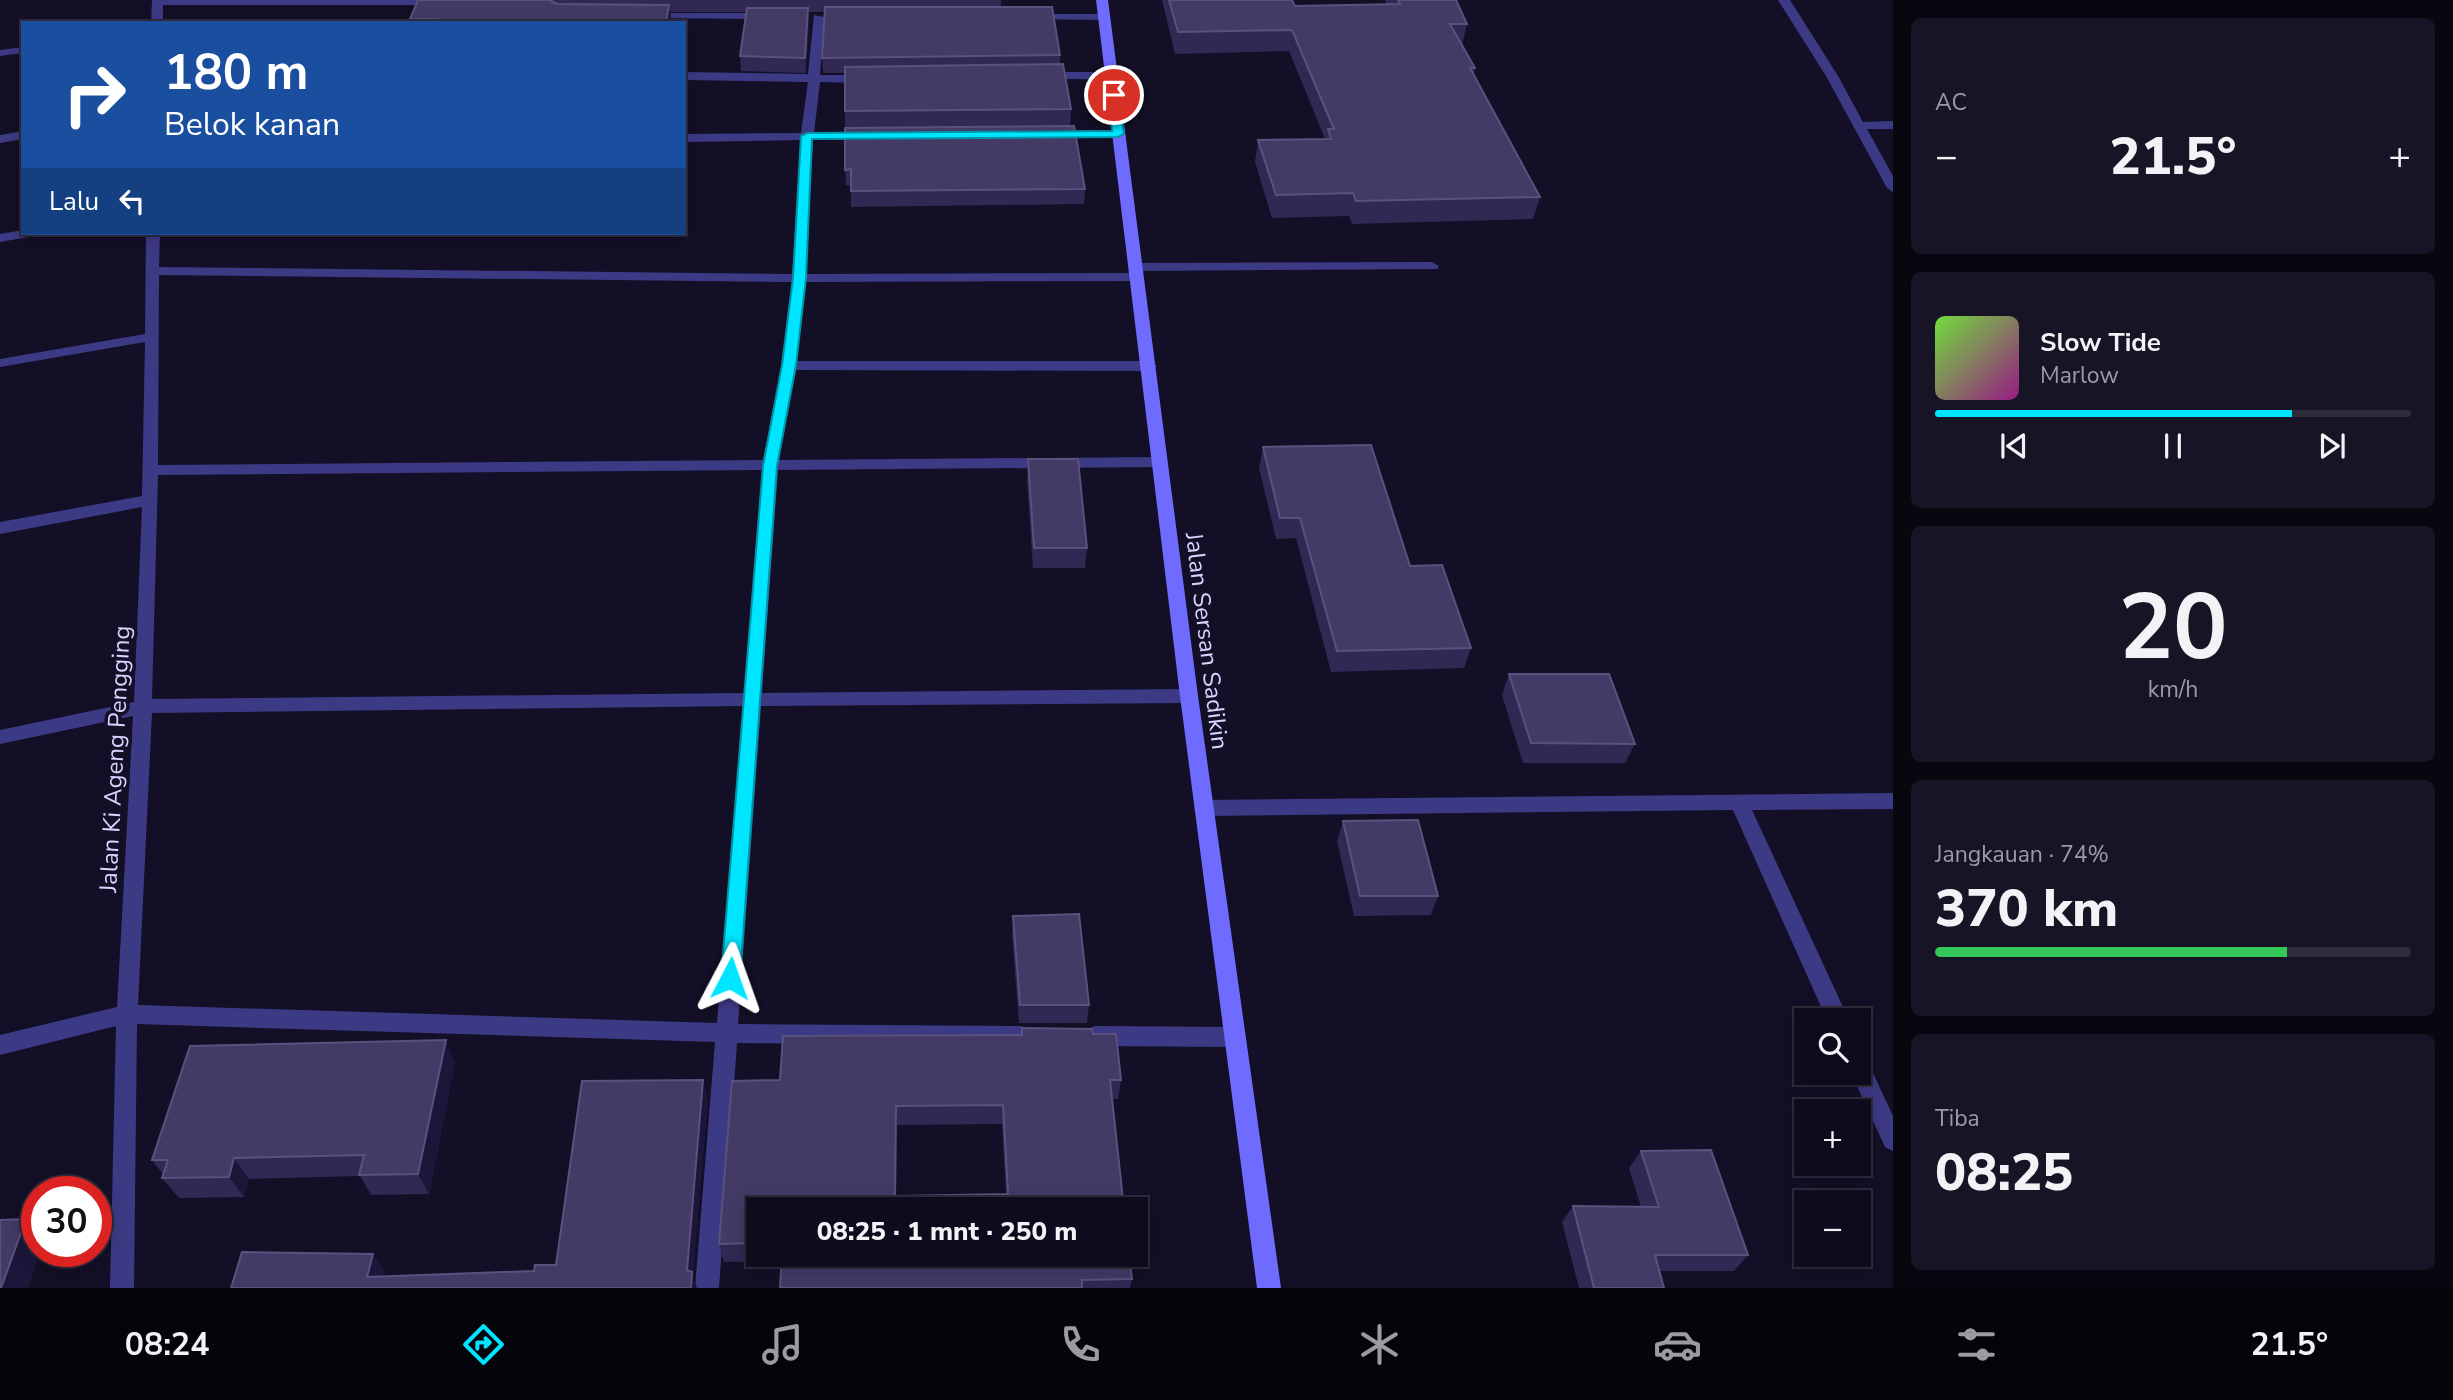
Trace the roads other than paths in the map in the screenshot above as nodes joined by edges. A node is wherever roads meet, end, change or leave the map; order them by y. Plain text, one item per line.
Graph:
1 (1784, 0) edge
2 (158, 1) edge
3 (450, 2) edge
4 (1103, 9) edge
5 (642, 16) edge
6 (777, 16) edge
7 (804, 16) edge
8 (818, 17) junction
9 (832, 17) edge
10 (1021, 17) edge
11 (157, 21) edge
12 (21, 50) edge
13 (0, 53) edge
14 (686, 76) edge
15 (1032, 76) edge
16 (1111, 76) junction
17 (883, 78) edge
18 (814, 80) junction
19 (1859, 125) junction
20 (1893, 125) edge
21 (1118, 134) junction
22 (21, 135) edge
23 (888, 135) edge
24 (1037, 135) edge
25 (807, 136) junction
26 (686, 138) edge
27 (0, 139) edge
28 (1893, 188) edge
29 (21, 234) edge
30 (153, 235) edge
31 (0, 237) edge
32 (1432, 266) dead end
33 (152, 271) junction
34 (1137, 272) junction
35 (799, 278) junction
36 (150, 337) junction
37 (0, 363) edge
38 (789, 365) junction
39 (1150, 366) junction
40 (1160, 462) junction
41 (770, 466) junction
42 (151, 470) junction
43 (150, 500) junction
44 (0, 528) edge
45 (1189, 696) junction
46 (752, 702) junction
47 (143, 707) junction
48 (0, 737) edge
49 (1893, 801) edge
50 (1739, 803) junction
51 (1204, 808) junction
52 (1833, 1008) edge
53 (127, 1014) junction
54 (726, 1033) junction
55 (1043, 1036) edge
56 (1070, 1036) edge
57 (1236, 1037) junction
58 (0, 1045) edge
59 (1867, 1085) edge
60 (1893, 1140) edge
61 (122, 1288) edge
62 (707, 1288) edge
63 (1269, 1288) edge

1 - 19 street
2 - 3 street
2 - 11 street
4 - 10 street
4 - 16 main road, Jalan Sersan Sadikin
5 - 6 street
7 - 8 street
8 - 9 street
8 - 18 street
12 - 13 street
14 - 18 street
15 - 16 street
16 - 21 main road, Jalan Sersan Sadikin
17 - 18 street
18 - 25 street
19 - 20 street
19 - 28 street
21 - 24 street
21 - 34 main road, Jalan Sersan Sadikin
22 - 27 street
23 - 25 street
25 - 26 street
25 - 35 street
29 - 31 street
30 - 33 street, Jalan Ki Ageng Pengging
32 - 34 street
33 - 35 street
33 - 36 street, Jalan Ki Ageng Pengging
34 - 35 street
34 - 39 main road, Jalan Sersan Sadikin
35 - 38 street
36 - 37 street
36 - 42 street, Jalan Ki Ageng Pengging
38 - 39 street
38 - 41 street
39 - 40 main road, Jalan Sersan Sadikin
40 - 41 street
40 - 45 main road, Jalan Sersan Sadikin
41 - 42 street
41 - 46 street
42 - 43 street, Jalan Ki Ageng Pengging
43 - 44 street
43 - 47 street, Jalan Ki Ageng Pengging
45 - 46 street
45 - 51 main road, Jalan Sersan Sadikin
46 - 47 street
46 - 54 street
47 - 48 street
47 - 53 street, Jalan Ki Ageng Pengging
49 - 50 street
50 - 51 street
50 - 52 street
51 - 57 main road, Jalan Sersan Sadikin
53 - 54 street
53 - 58 street
53 - 61 street, Jalan Ki Ageng Pengging
54 - 55 street
54 - 62 street
56 - 57 street
57 - 63 main road, Jalan Sersan Sadikin
59 - 60 street

